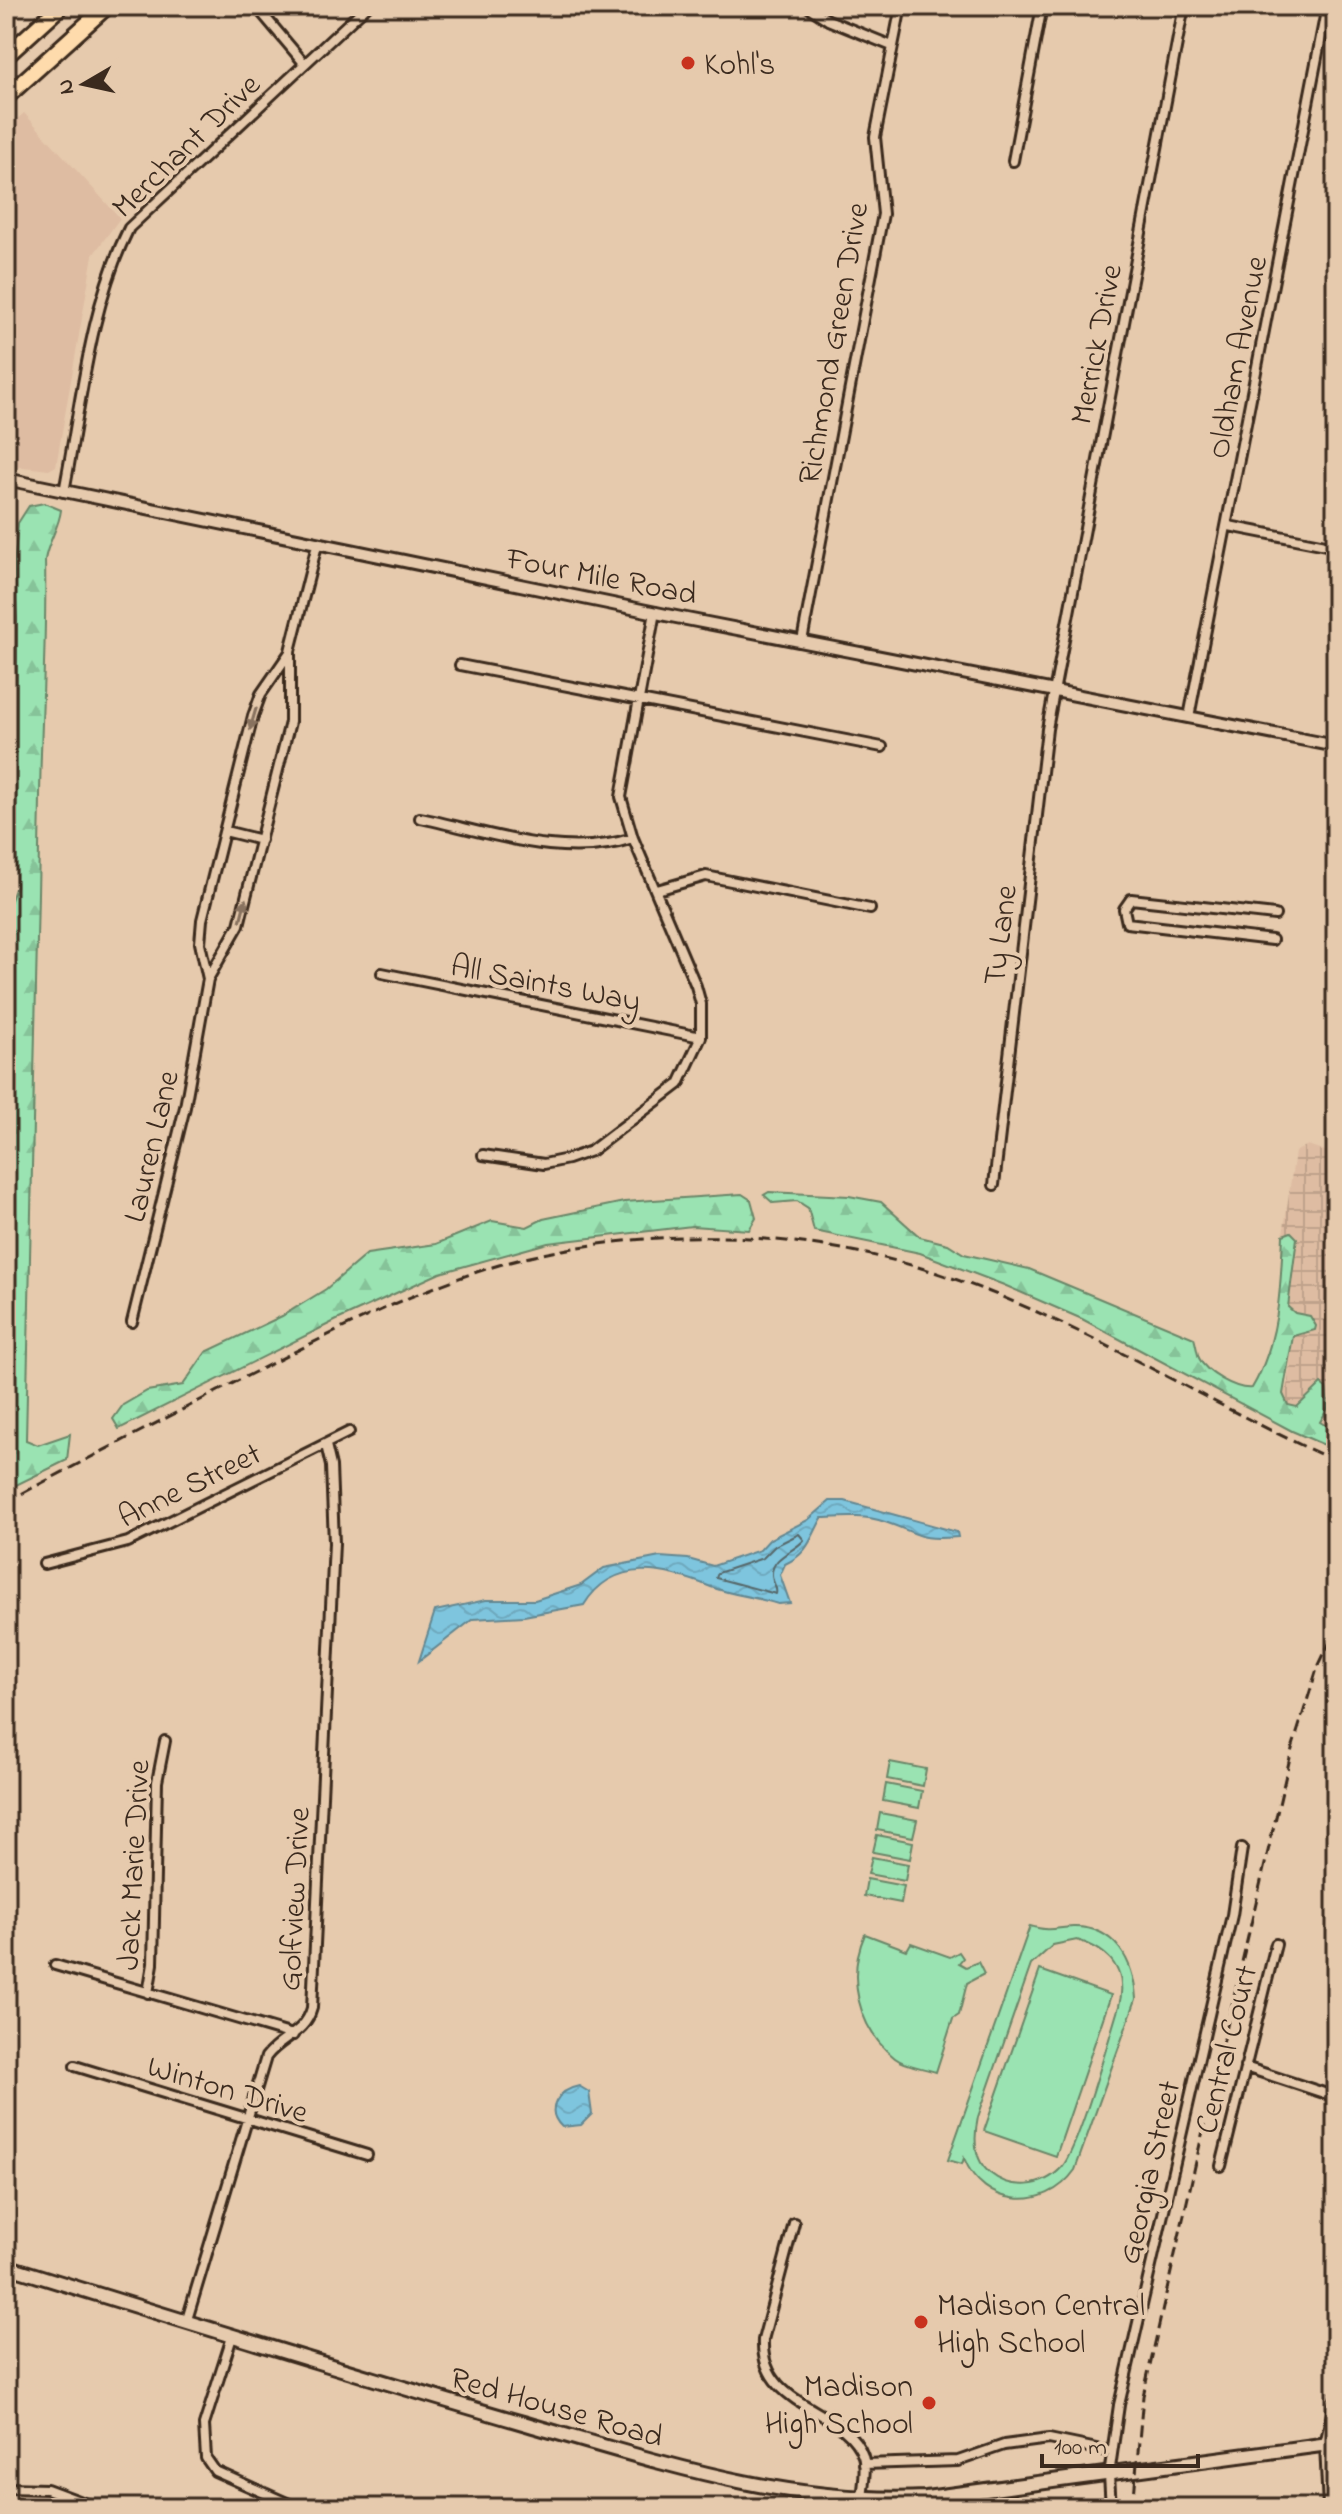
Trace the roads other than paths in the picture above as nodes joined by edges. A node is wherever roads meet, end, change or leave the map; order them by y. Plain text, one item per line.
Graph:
1 (61, 6) edge
2 (107, 6) edge
3 (256, 6) edge
4 (367, 6) edge
5 (807, 6) edge
6 (901, 6) edge
7 (1042, 6) edge
8 (1184, 6) edge
9 (1327, 6) edge
10 (892, 46) junction
11 (6, 56) edge
12 (304, 63) junction
13 (6, 97) edge
14 (1013, 161) dead end
15 (6, 479) edge
16 (64, 492) junction
17 (1229, 526) junction
18 (317, 545) junction
19 (1336, 547) edge
20 (655, 612) junction
21 (802, 641) junction
22 (290, 651) junction
23 (460, 665) dead end
24 (1053, 691) junction
25 (639, 700) junction
26 (1189, 717) junction
27 (1336, 746) edge
28 (882, 747) dead end
29 (420, 818) dead end
30 (225, 831) junction
31 (633, 838) junction
32 (261, 840) junction
33 (657, 890) junction
34 (870, 909) dead end
35 (1275, 915) dead end
36 (1272, 940) dead end
37 (382, 973) dead end
38 (208, 979) junction
39 (701, 1037) junction
40 (483, 1155) dead end
41 (994, 1185) dead end
42 (132, 1322) dead end
43 (349, 1432) dead end
44 (326, 1445) junction
45 (44, 1564) dead end
46 (165, 1741) dead end
47 (1242, 1848) dead end
48 (1276, 1944) dead end
49 (55, 1965) dead end
50 (148, 1993) junction
51 (293, 2035) junction
52 (75, 2066) dead end
53 (1245, 2067) junction
54 (1336, 2097) edge
55 (248, 2120) junction
56 (367, 2155) dead end
57 (1221, 2166) dead end
58 (794, 2223) dead end
59 (6, 2266) edge
60 (186, 2323) junction
61 (232, 2337) junction
62 (1336, 2396) edge
63 (1330, 2444) edge
64 (1112, 2452) junction
65 (864, 2464) junction
66 (1109, 2475) junction
67 (6, 2488) edge
68 (862, 2500) junction
69 (98, 2508) edge
70 (298, 2508) edge
71 (1111, 2508) edge
72 (1328, 2508) edge

1 - 11 main road
2 - 13 main road
3 - 12 street
4 - 12 street, Merchant Drive
5 - 10 street
6 - 10 street, Richmond Green Drive
7 - 14 street
8 - 24 street, Merrick Drive
9 - 17 street, Oldham Avenue
10 - 21 street, Richmond Green Drive
12 - 16 street, Merchant Drive
15 - 16 street, Four Mile Road
16 - 18 street, Four Mile Road
17 - 19 street
17 - 26 street, Oldham Avenue
18 - 20 street, Four Mile Road
18 - 22 street, Lauren Lane
20 - 21 street, Four Mile Road
20 - 25 street
21 - 24 street, Four Mile Road
22 -> 30 street, Lauren Lane
22 - 32 street, Lauren Lane
23 - 25 street
24 - 26 street, Four Mile Road
24 - 41 street, Ty Lane
25 - 28 street
25 - 31 street
26 - 27 street, Four Mile Road
29 - 31 street
30 - 32 street
30 - 38 street, Lauren Lane
31 - 33 street
38 -> 32 street, Lauren Lane
33 - 34 street
33 - 39 street
35 - 36 street
37 - 39 street, All Saints Way
38 - 42 street, Lauren Lane
39 - 40 street
43 - 44 street, Anne Street
44 - 45 street, Anne Street
44 - 51 street, Golfview Drive
46 - 50 street, Jack Marie Drive
47 - 64 street, Georgia Street
48 - 53 street, Central Court
49 - 50 street
50 - 51 street
51 - 55 street, Golfview Drive
52 - 55 street, Winton Drive
53 - 54 street
53 - 57 street, Central Court
55 - 56 street, Winton Drive
55 - 60 street, Golfview Drive
58 - 65 street
59 - 60 main road, Red House Road
60 - 61 main road, Red House Road
61 - 68 main road, Red House Road
61 - 70 street
62 - 63 street
63 - 66 main road, Red House Road
63 - 72 street
64 - 65 street
64 - 66 street, Georgia Street
65 - 68 street
66 - 68 main road, Red House Road
66 - 71 street, Georgia Street
67 - 69 street

